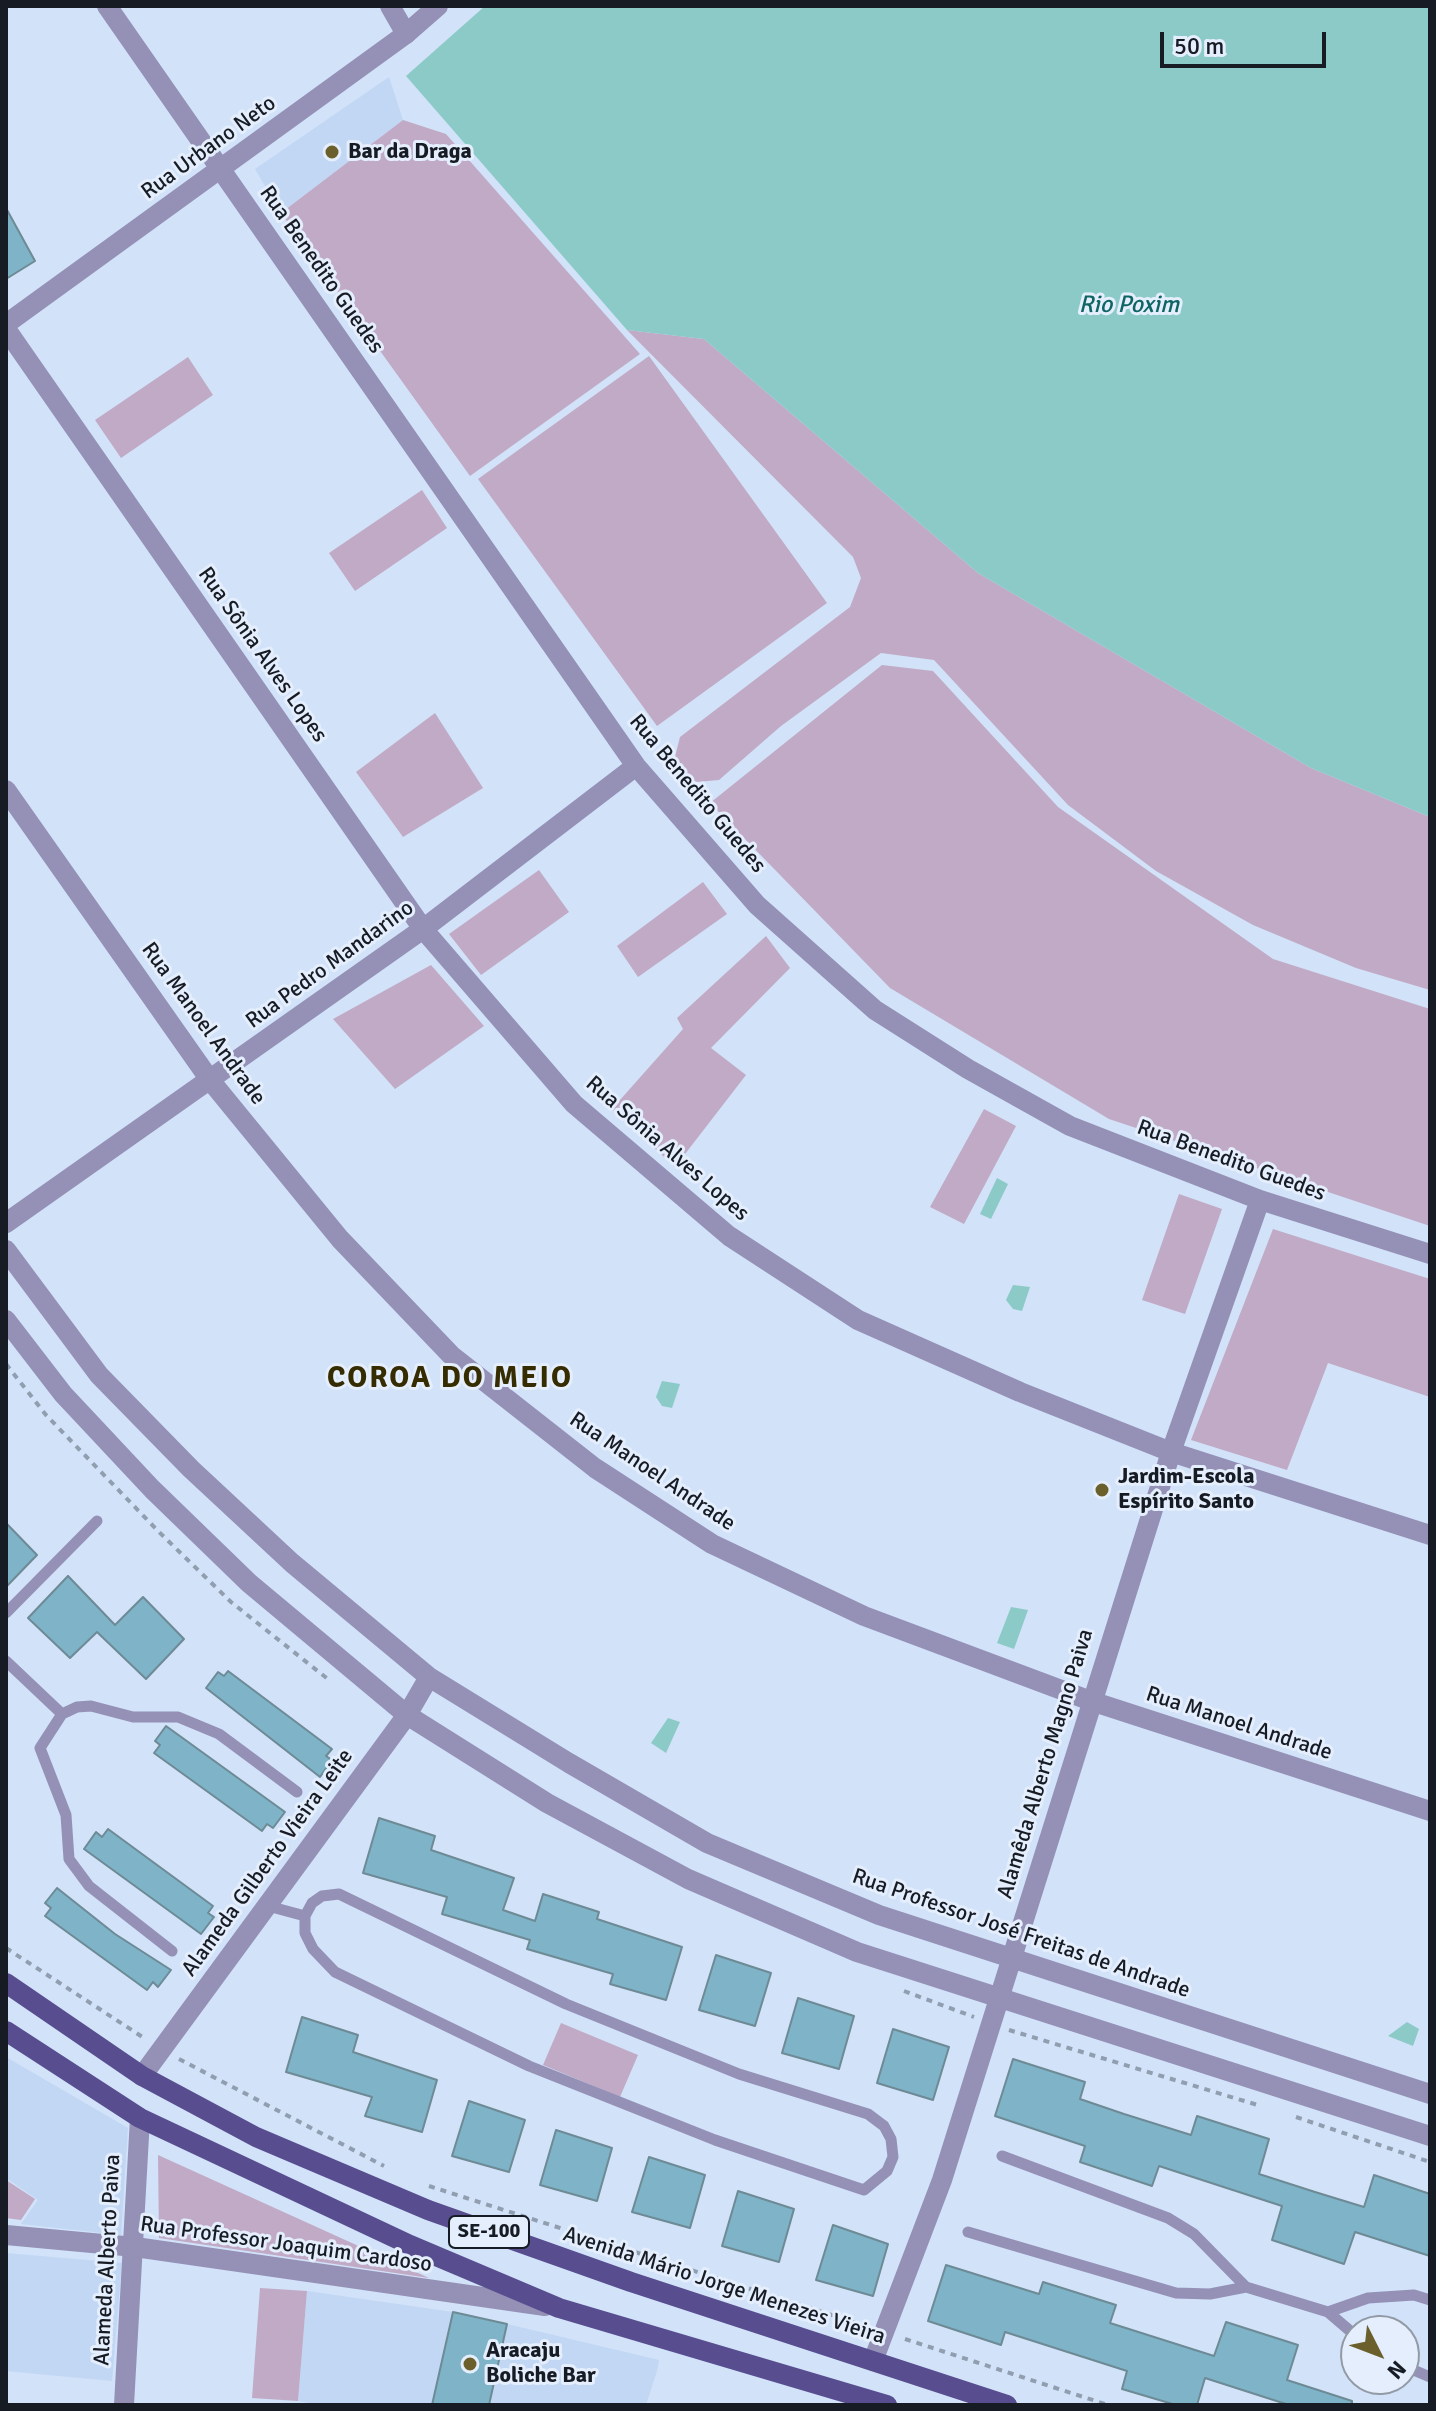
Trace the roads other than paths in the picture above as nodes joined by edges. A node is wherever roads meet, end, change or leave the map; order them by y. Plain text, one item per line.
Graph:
1 (107, 6) edge
2 (390, 6) edge
3 (438, 6) edge
4 (406, 34) junction
5 (222, 170) junction
6 (6, 326) edge
7 (636, 766) junction
8 (6, 790) edge
9 (423, 929) junction
10 (210, 1080) junction
11 (1260, 1200) junction
12 (6, 1223) edge
13 (6, 1250) edge
14 (1430, 1254) edge
15 (6, 1320) edge
16 (1171, 1452) junction
17 (97, 1521) dead end
18 (1430, 1535) edge
19 (6, 1613) edge
20 (6, 1661) edge
21 (429, 1677) junction
22 (1091, 1701) junction
23 (62, 1714) junction
24 (407, 1715) junction
25 (297, 1792) dead end
26 (1430, 1811) edge
27 (268, 1906) junction
28 (305, 1916) junction
29 (172, 1951) dead end
30 (1010, 1959) junction
31 (6, 1983) edge
32 (997, 2000) junction
33 (6, 2031) edge
34 (142, 2076) junction
35 (1430, 2094) edge
36 (140, 2118) junction
37 (1430, 2136) edge
38 (1002, 2156) dead end
39 (968, 2232) dead end
40 (6, 2235) edge
41 (135, 2247) junction
42 (1246, 2287) junction
43 (1430, 2300) edge
44 (559, 2308) junction
45 (1328, 2312) junction
46 (1340, 2322) edge
47 (873, 2361) junction
48 (861, 2401) edge
49 (124, 2405) edge
50 (887, 2405) edge
51 (1007, 2405) edge

1 - 5 street, Rua Benedito Guedes
2 - 4 street
3 - 4 street, Rua Urbano Neto
4 - 5 street, Rua Urbano Neto
5 - 6 street, Rua Urbano Neto
5 - 7 street, Rua Benedito Guedes
6 - 9 street, Rua Sônia Alves Lopes
7 - 9 street, Rua Pedro Mandarino
7 - 11 street, Rua Benedito Guedes
8 - 10 street, Rua Manoel Andrade
9 - 10 street, Rua Pedro Mandarino
9 - 16 street, Rua Sônia Alves Lopes
10 - 12 street, Rua Pedro Mandarino
10 - 22 street, Rua Manoel Andrade
11 - 14 street, Rua Benedito Guedes
11 - 16 street, Alamêda Alberto Magno Paiva
13 - 21 street, Rua Professor José Freitas de Andrade
15 - 24 street
16 - 18 street, Rua Sônia Alves Lopes
16 - 22 street, Alamêda Alberto Magno Paiva
17 - 19 lane
20 - 23 lane
21 - 24 street, Alameda Gilberto Vieira Leite
21 - 30 street, Rua Professor José Freitas de Andrade
22 - 26 street, Rua Manoel Andrade
22 - 30 street, Alamêda Alberto Magno Paiva
23 - 25 lane
23 - 29 lane
24 - 27 street, Alameda Gilberto Vieira Leite
24 - 32 street
27 - 28 lane
27 - 34 street, Alameda Gilberto Vieira Leite
28 - 28 lane
30 - 32 street, Alamêda Alberto Magno Paiva
30 - 35 street, Rua Professor José Freitas de Andrade
31 - 34 main road, Avenida Mário Jorge Menezes Vieira / SE-100
32 - 37 street
32 - 47 street, Alamêda Alberto Magno Paiva
33 - 36 main road, SE-100
34 - 47 main road, Avenida Mário Jorge Menezes Vieira / SE-100
36 - 41 street, Alameda Alberto Paiva
36 - 44 main road, SE-100
38 - 42 lane
39 - 42 lane
40 - 41 street, Rua Professor Joaquim Cardoso
41 - 44 street, Rua Professor Joaquim Cardoso
41 - 49 street, Alameda Alberto Paiva
42 - 45 lane
43 - 45 lane
44 - 48 main road, SE-100
45 - 46 lane
47 - 51 main road, Avenida Mário Jorge Menezes Vieira / SE-100
48 - 50 main road, SE-100

